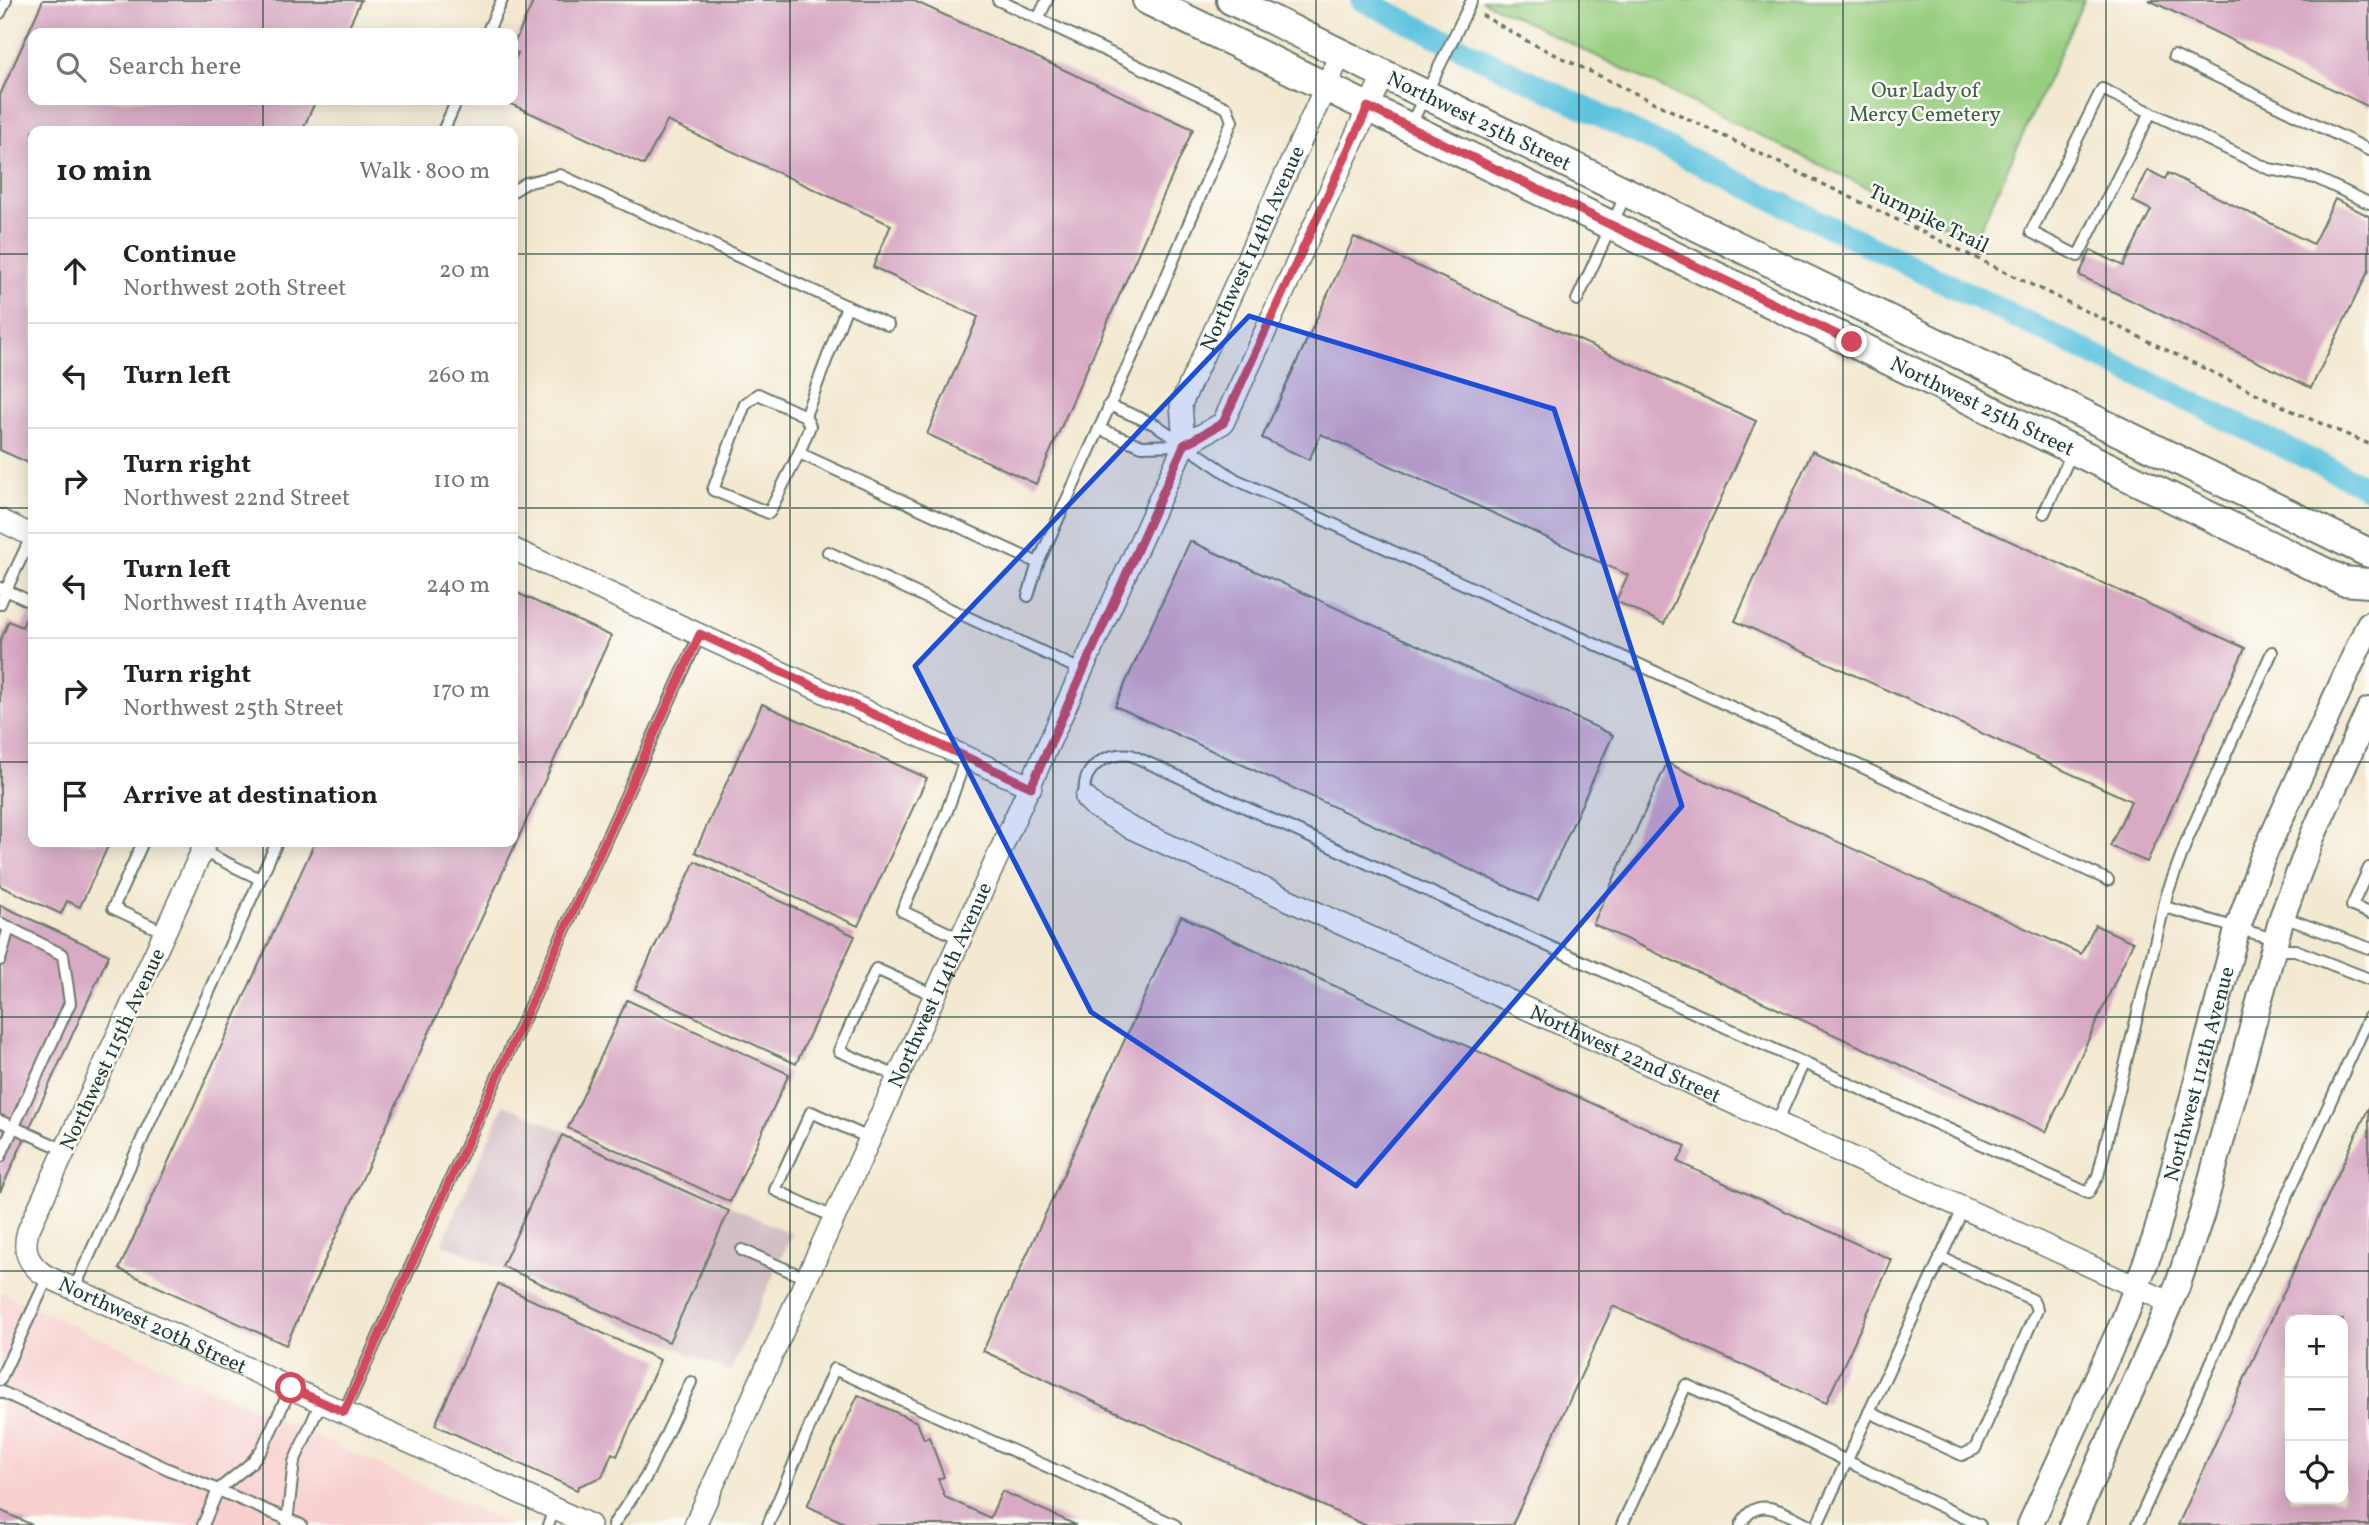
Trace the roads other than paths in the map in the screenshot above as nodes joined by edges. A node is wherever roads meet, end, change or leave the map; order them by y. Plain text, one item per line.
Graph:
1 (6, 0) edge
2 (502, 0) edge
3 (998, 0) edge
4 (1047, 0) edge
5 (1147, 0) edge
6 (1231, 0) edge
7 (1472, 0) edge
8 (0, 13) edge
9 (1038, 19) junction
10 (489, 28) edge
11 (1341, 54) junction
12 (2174, 57) dead end
13 (1384, 74) junction
14 (1325, 87) junction
15 (1426, 95) junction
16 (455, 105) edge
17 (1368, 107) junction
18 (2151, 112) junction
19 (445, 126) edge
20 (1409, 128) junction
21 (2369, 150) edge
22 (518, 188) edge
23 (1628, 192) junction
24 (2369, 203) edge
25 (1611, 226) junction
26 (1577, 300) dead end
27 (846, 306) junction
28 (888, 325) dead end
29 (1109, 405) junction
30 (805, 416) junction
31 (1098, 429) junction
32 (1184, 445) junction
33 (2073, 450) junction
34 (799, 453) junction
35 (2044, 513) dead end
36 (0, 520) edge
37 (28, 534) edge
38 (28, 545) edge
39 (518, 551) edge
40 (828, 552) dead end
41 (2369, 553) edge
42 (1038, 563) junction
43 (2369, 583) edge
44 (3, 589) edge
45 (1028, 596) dead end
46 (28, 601) edge
47 (0, 604) edge
48 (2369, 624) edge
49 (700, 634) junction
50 (2272, 652) dead end
51 (1083, 671) junction
52 (2369, 710) edge
53 (965, 757) junction
54 (1031, 787) junction
55 (1086, 798) joint
56 (141, 847) edge
57 (204, 847) edge
58 (275, 847) edge
59 (2369, 868) edge
60 (260, 879) junction
61 (2108, 880) dead end
62 (2165, 906) junction
63 (2369, 913) edge
64 (4, 925) edge
65 (2237, 930) junction
66 (166, 933) junction
67 (2276, 935) junction
68 (961, 939) junction
69 (2369, 948) edge
70 (0, 960) edge
71 (2369, 979) edge
72 (936, 996) junction
73 (2369, 1017) edge
74 (1803, 1064) junction
75 (900, 1078) junction
76 (0, 1121) edge
77 (1777, 1122) junction
78 (872, 1139) junction
79 (65, 1150) junction
80 (0, 1157) edge
81 (1964, 1207) junction
82 (835, 1218) junction
83 (742, 1250) dead end
84 (1940, 1257) junction
85 (28, 1258) joint
86 (48, 1277) junction
87 (808, 1279) junction
88 (2137, 1287) junction
89 (74, 1289) junction
90 (2171, 1303) junction
91 (0, 1380) edge
92 (691, 1381) dead end
93 (291, 1388) junction
94 (0, 1391) edge
95 (321, 1402) junction
96 (344, 1412) junction
97 (1869, 1412) junction
98 (1846, 1462) junction
99 (218, 1490) junction
100 (551, 1517) edge
101 (287, 1522) edge
102 (203, 1525) edge
103 (301, 1525) edge
104 (590, 1525) edge
105 (613, 1525) edge
106 (695, 1525) edge
107 (768, 1525) edge
108 (1175, 1525) edge
109 (1622, 1525) edge
110 (1741, 1525) edge
111 (1810, 1525) edge
112 (1817, 1525) edge
113 (1980, 1525) edge
114 (2030, 1525) edge
115 (2072, 1525) edge
116 (2137, 1525) edge

1 - 8 lane
2 - 10 lane
3 - 9 lane
4 - 9 lane
5 - 14 main road, Northwest 25th Street
6 - 11 main road, Northwest 25th Street
7 - 15 lane
9 - 29 lane
11 - 13 main road, Northwest 25th Street
11 - 14 street, Northwest 114th Avenue
12 - 21 lane
13 - 15 main road, Northwest 25th Street
13 - 17 street
14 - 17 main road, Northwest 25th Street
14 - 32 street, Northwest 114th Avenue
15 - 20 lane
15 - 23 main road, Northwest 25th Street
16 - 19 lane
17 - 20 main road, Northwest 25th Street
17 - 32 street
18 - 18 lane
18 - 24 lane
20 - 25 main road, Northwest 25th Street
22 - 27 lane
23 - 25 lane
23 - 41 main road, Northwest 25th Street
25 - 26 lane
25 - 33 main road, Northwest 25th Street
27 - 28 lane
27 - 30 lane
29 - 31 lane
29 - 32 lane
30 - 34 lane
30 - 34 lane
31 - 32 lane
31 - 42 lane
32 - 51 street, Northwest 114th Avenue
32 - 61 lane
33 - 35 lane
33 - 43 main road, Northwest 25th Street
34 - 42 lane
36 - 37 street
38 - 44 lane
39 - 49 street
40 - 51 lane
42 - 45 lane
44 - 46 lane
44 - 47 lane
48 - 65 street, Northwest 112th Avenue
49 - 53 street
49 - 96 lane
50 - 62 lane
51 - 54 street, Northwest 114th Avenue
52 - 67 street, Northwest 112th Avenue
53 - 54 street
53 - 68 lane
54 - 68 street, Northwest 114th Avenue
55 - 74 lane
55 - 77 street, Northwest 22nd Street
56 - 66 lane
57 - 60 lane
57 - 66 street, Northwest 115th Avenue
58 - 60 lane
59 - 63 lane
60 - 89 lane
62 - 65 lane
62 - 74 lane
64 - 70 lane
64 - 80 lane
65 - 67 lane
65 - 88 street, Northwest 112th Avenue
66 - 79 street, Northwest 115th Avenue
67 - 69 lane
67 - 71 lane
67 - 90 street, Northwest 112th Avenue
68 - 72 street, Northwest 114th Avenue
72 - 75 street, Northwest 114th Avenue
72 - 75 lane
73 - 116 lane
74 - 77 lane
75 - 78 street, Northwest 114th Avenue
76 - 79 lane
77 - 81 street, Northwest 22nd Street
78 - 82 street, Northwest 114th Avenue
78 - 82 lane
79 - 85 street, Northwest 115th Avenue
81 - 84 lane
81 - 88 street, Northwest 22nd Street
82 - 87 street, Northwest 114th Avenue
83 - 87 lane
84 - 97 lane
84 - 97 lane
85 - 86 street, Northwest 20th Street
86 - 89 street, Northwest 20th Street
86 - 91 lane
87 - 106 street, Northwest 114th Avenue
88 - 90 street, Northwest 22nd Street
88 - 114 street, Northwest 112th Avenue
89 - 93 street, Northwest 20th Street
90 - 115 street, Northwest 112th Avenue
92 - 105 lane
93 - 95 street, Northwest 20th Street
93 - 99 lane
94 - 99 lane
95 - 96 street, Northwest 20th Street
95 - 101 lane
96 - 100 street, Northwest 20th Street
97 - 98 lane
98 - 109 lane
98 - 112 lane
98 - 113 lane
99 - 101 lane
99 - 102 lane
100 - 104 street, Northwest 20th Street
101 - 103 lane
107 - 108 lane
110 - 111 lane

